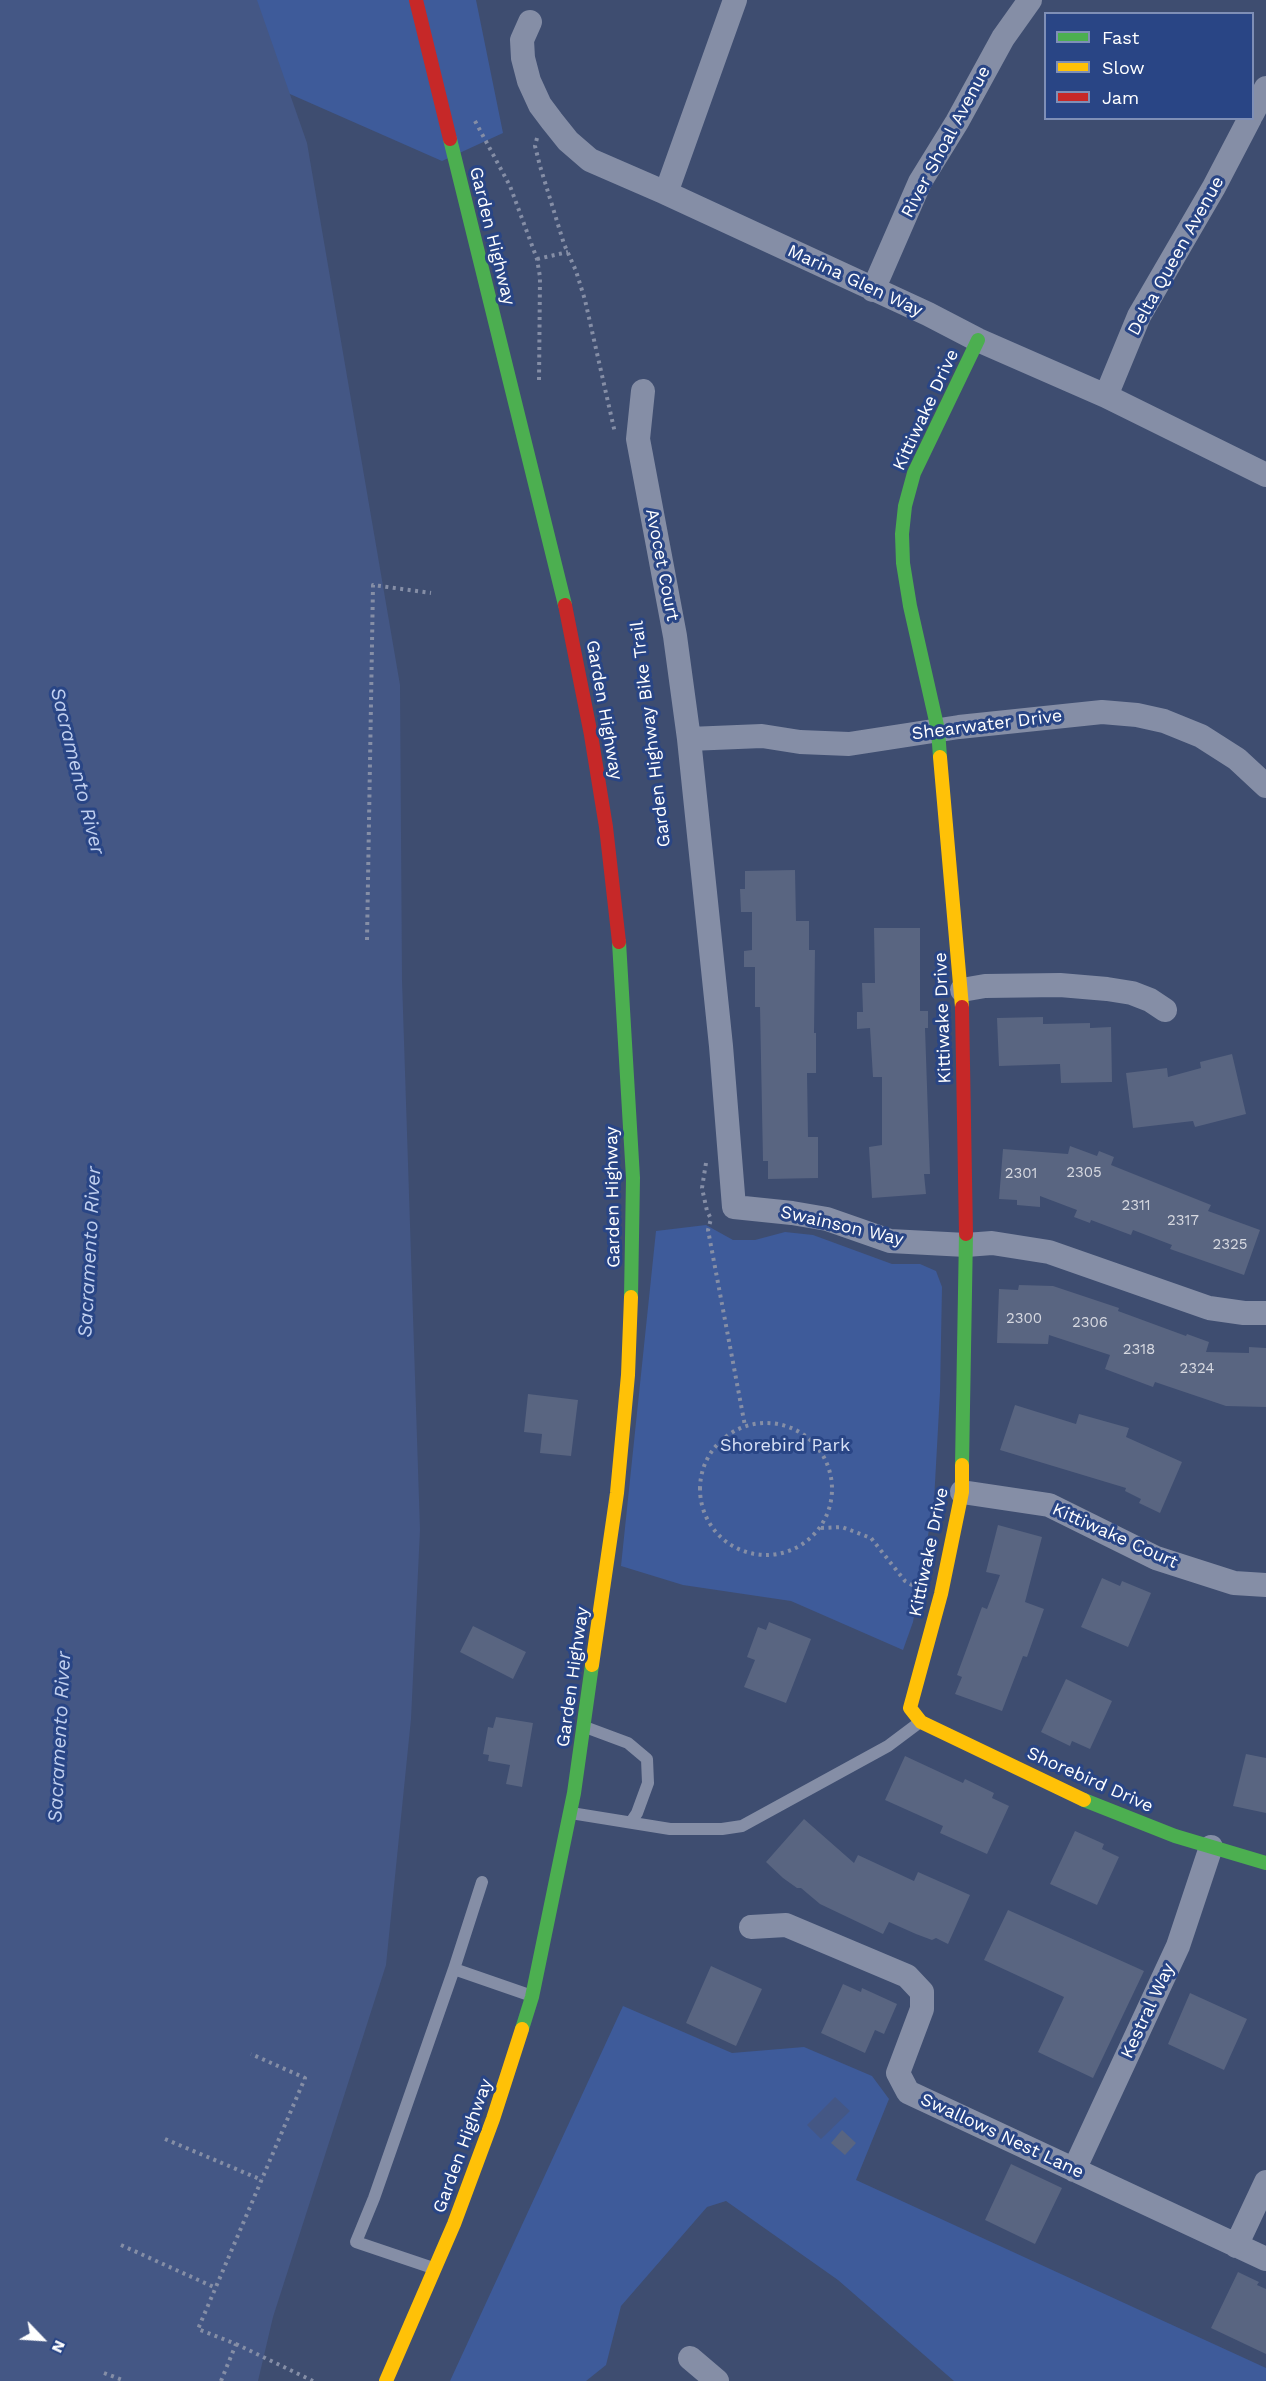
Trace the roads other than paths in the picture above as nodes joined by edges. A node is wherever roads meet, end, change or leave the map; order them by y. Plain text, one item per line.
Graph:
1 (416, 0) edge
2 (735, 0) edge
3 (1030, 0) edge
4 (530, 22) dead end
5 (1266, 89) edge
6 (1254, 110) edge
7 (1249, 120) edge
8 (666, 193) junction
9 (873, 290) junction
10 (978, 340) junction
11 (643, 391) dead end
12 (1106, 396) junction
13 (1266, 475) edge
14 (938, 730) junction
15 (689, 739) junction
16 (1266, 786) edge
17 (962, 990) junction
18 (1165, 1010) dead end
19 (966, 1245) junction
20 (1266, 1313) edge
21 (962, 1492) junction
22 (1266, 1585) edge
23 (910, 1708) joint
24 (921, 1722) junction
25 (584, 1727) junction
26 (570, 1812) junction
27 (632, 1822) junction
28 (1211, 1847) junction
29 (1266, 1863) edge
30 (482, 1881) dead end
31 (751, 1927) dead end
32 (454, 1969) junction
33 (532, 1997) junction
34 (1074, 2170) junction
35 (1266, 2182) edge
36 (1236, 2246) junction
37 (1266, 2259) edge
38 (434, 2269) junction
39 (690, 2358) dead end
40 (387, 2381) edge
41 (717, 2381) edge

1 - 25 main road, Garden Highway
2 - 8 street
3 - 9 street, River Shoal Avenue
4 - 8 street, Marina Glen Way
5 - 6 street
7 - 12 street, Delta Queen Avenue
8 - 9 street, Marina Glen Way
9 - 10 street, Marina Glen Way
10 - 12 street, Marina Glen Way
10 - 14 main road, Kittiwake Drive
11 - 15 street, Avocet Court
12 - 13 street, Marina Glen Way
14 - 15 street, Shearwater Drive
14 - 16 street, Shearwater Drive
14 - 17 main road, Kittiwake Drive
15 - 19 street, Swainson Way
17 - 18 street
17 - 19 main road, Kittiwake Drive
19 - 20 street, Swainson Way
19 - 21 main road, Kittiwake Drive
21 - 22 street, Kittiwake Court
21 - 23 main road, Kittiwake Drive
23 - 24 main road, Shorebird Drive
24 - 27 lane
24 - 28 main road, Shorebird Drive
25 - 26 main road, Garden Highway
25 - 27 lane
26 - 27 lane
26 - 33 main road, Garden Highway
28 - 29 main road, Shorebird Drive
28 - 34 street, Kestral Way
30 - 32 lane
31 - 34 street, Swallows Nest Lane
32 - 33 lane
32 - 38 lane
33 - 38 main road, Garden Highway
34 - 36 street, Swallows Nest Lane
35 - 36 street
36 - 37 street, Swallows Nest Lane
38 - 40 main road, Garden Highway
39 - 41 street

